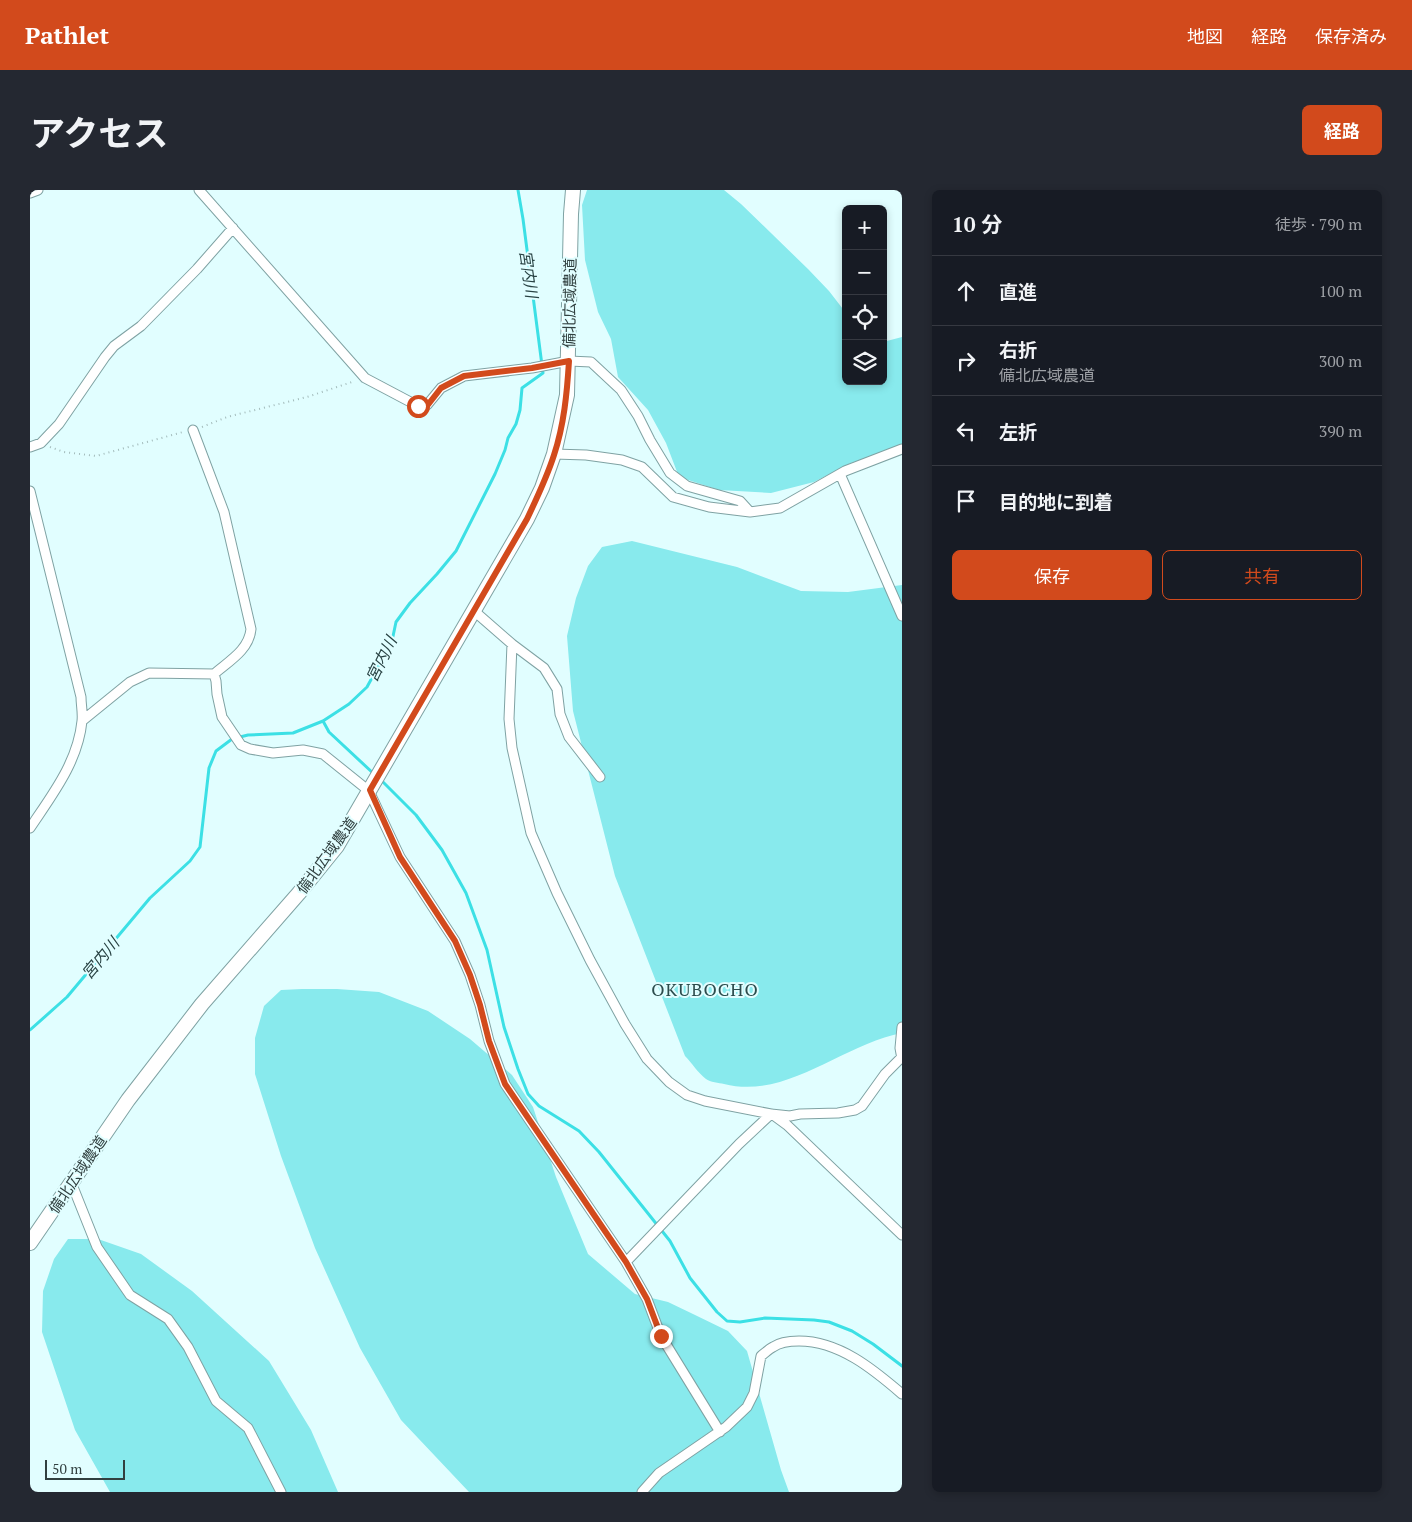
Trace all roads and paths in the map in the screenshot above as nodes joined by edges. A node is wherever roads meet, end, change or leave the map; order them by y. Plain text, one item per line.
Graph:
1 (38, 190) edge
2 (199, 190) edge
3 (573, 190) edge
4 (30, 193) edge
5 (233, 228) junction
6 (569, 361) junction
7 (365, 378) junction
8 (192, 430) junction
9 (30, 438) edge
10 (40, 443) junction
11 (30, 447) edge
12 (902, 449) edge
13 (554, 454) junction
14 (840, 474) junction
15 (30, 491) edge
16 (750, 512) junction
17 (473, 610) junction
18 (902, 616) edge
19 (512, 644) junction
20 (214, 674) junction
21 (82, 721) junction
22 (600, 777) dead end
23 (370, 790) junction
24 (30, 828) edge
25 (902, 1027) edge
26 (901, 1058) edge
27 (772, 1114) junction
28 (71, 1182) junction
29 (902, 1235) edge
30 (30, 1243) edge
31 (626, 1262) junction
32 (902, 1394) edge
33 (720, 1432) junction
34 (645, 1491) edge
35 (281, 1492) edge

1 - 4 street
2 - 5 street
3 - 6 street, 備北広域農道
5 - 7 street
5 - 10 street
6 - 7 street
6 - 13 street, 備北広域農道
6 - 16 street
7 - 8 path
8 - 10 path
8 - 20 street
9 - 10 street
10 - 11 street
12 - 14 street
13 - 16 street
13 - 17 street, 備北広域農道
14 - 16 street
14 - 18 street
15 - 21 street
17 - 19 street
17 - 23 street, 備北広域農道
19 - 22 street
19 - 27 street
20 - 21 street
20 - 23 street
21 - 24 street
23 - 28 street, 備北広域農道
23 - 31 street
25 - 26 street
26 - 27 street
27 - 29 street
27 - 31 street
28 - 30 street, 備北広域農道
28 - 35 street
31 - 33 street
32 - 33 street
33 - 34 street

